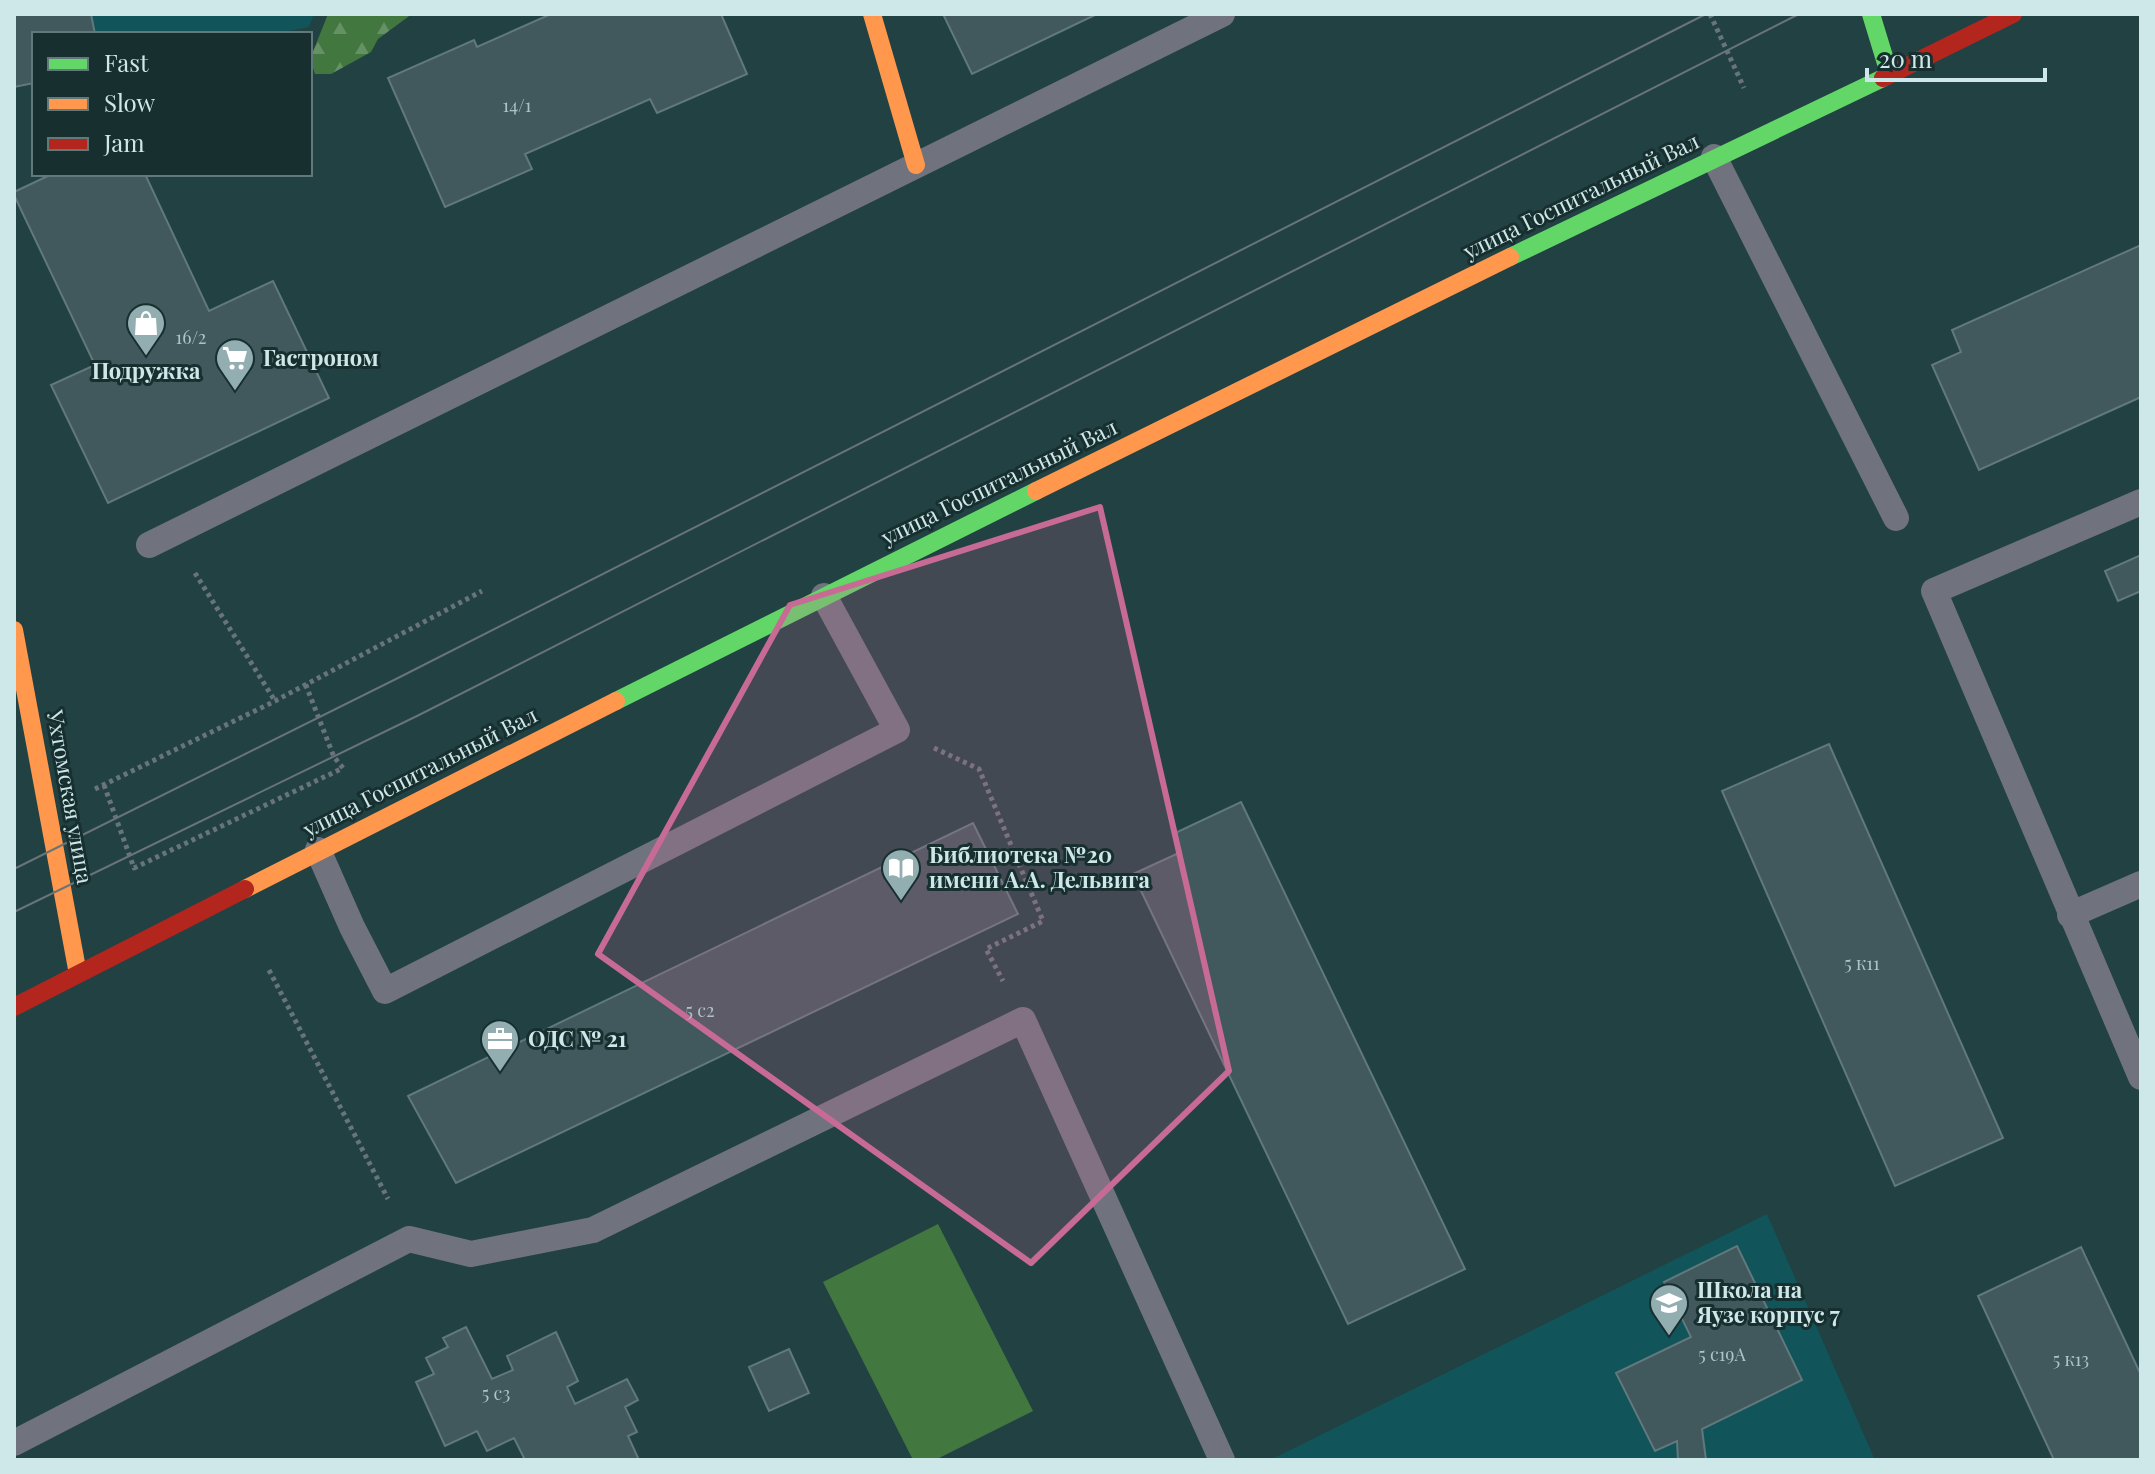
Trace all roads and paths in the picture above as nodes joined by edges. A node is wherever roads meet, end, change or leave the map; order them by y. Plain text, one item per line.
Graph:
1 (872, 14) edge
2 (1222, 14) edge
3 (1710, 14) edge
4 (1871, 14) edge
5 (2013, 14) edge
6 (1889, 73) junction
7 (1745, 88) dead end
8 (1714, 157) junction
9 (916, 165) junction
10 (2141, 502) edge
11 (1896, 518) dead end
12 (160, 540) joint
13 (482, 591) dead end
14 (824, 596) junction
15 (14, 630) edge
16 (305, 683) junction
17 (275, 701) junction
18 (897, 730) junction
19 (104, 785) junction
20 (83, 795) dead end
21 (318, 850) junction
22 (2141, 884) edge
23 (2070, 915) junction
24 (269, 970) dead end
25 (78, 974) junction
26 (14, 1007) edge
27 (1023, 1020) junction
28 (2141, 1077) edge
29 (409, 1239) junction
30 (14, 1443) edge
31 (1222, 1460) edge

1 - 9 main road
2 - 9 lane
3 - 7 path
4 - 6 main road
5 - 6 main road, улица Госпитальный Вал
6 - 8 main road, улица Госпитальный Вал
8 - 11 lane
8 - 14 main road, улица Госпитальный Вал
9 - 12 lane
10 - 23 lane
12 - 17 path
13 - 16 path
14 - 18 lane
14 - 21 main road, улица Госпитальный Вал
15 - 25 main road, Ухтомская улица
16 - 17 path
16 - 19 path
17 - 19 path
18 - 21 lane
18 - 27 path
19 - 20 path
21 - 25 main road, улица Госпитальный Вал
22 - 23 lane
23 - 28 lane
24 - 29 path
25 - 26 main road, улица Госпитальный Вал
27 - 29 lane
27 - 31 lane
29 - 30 lane

